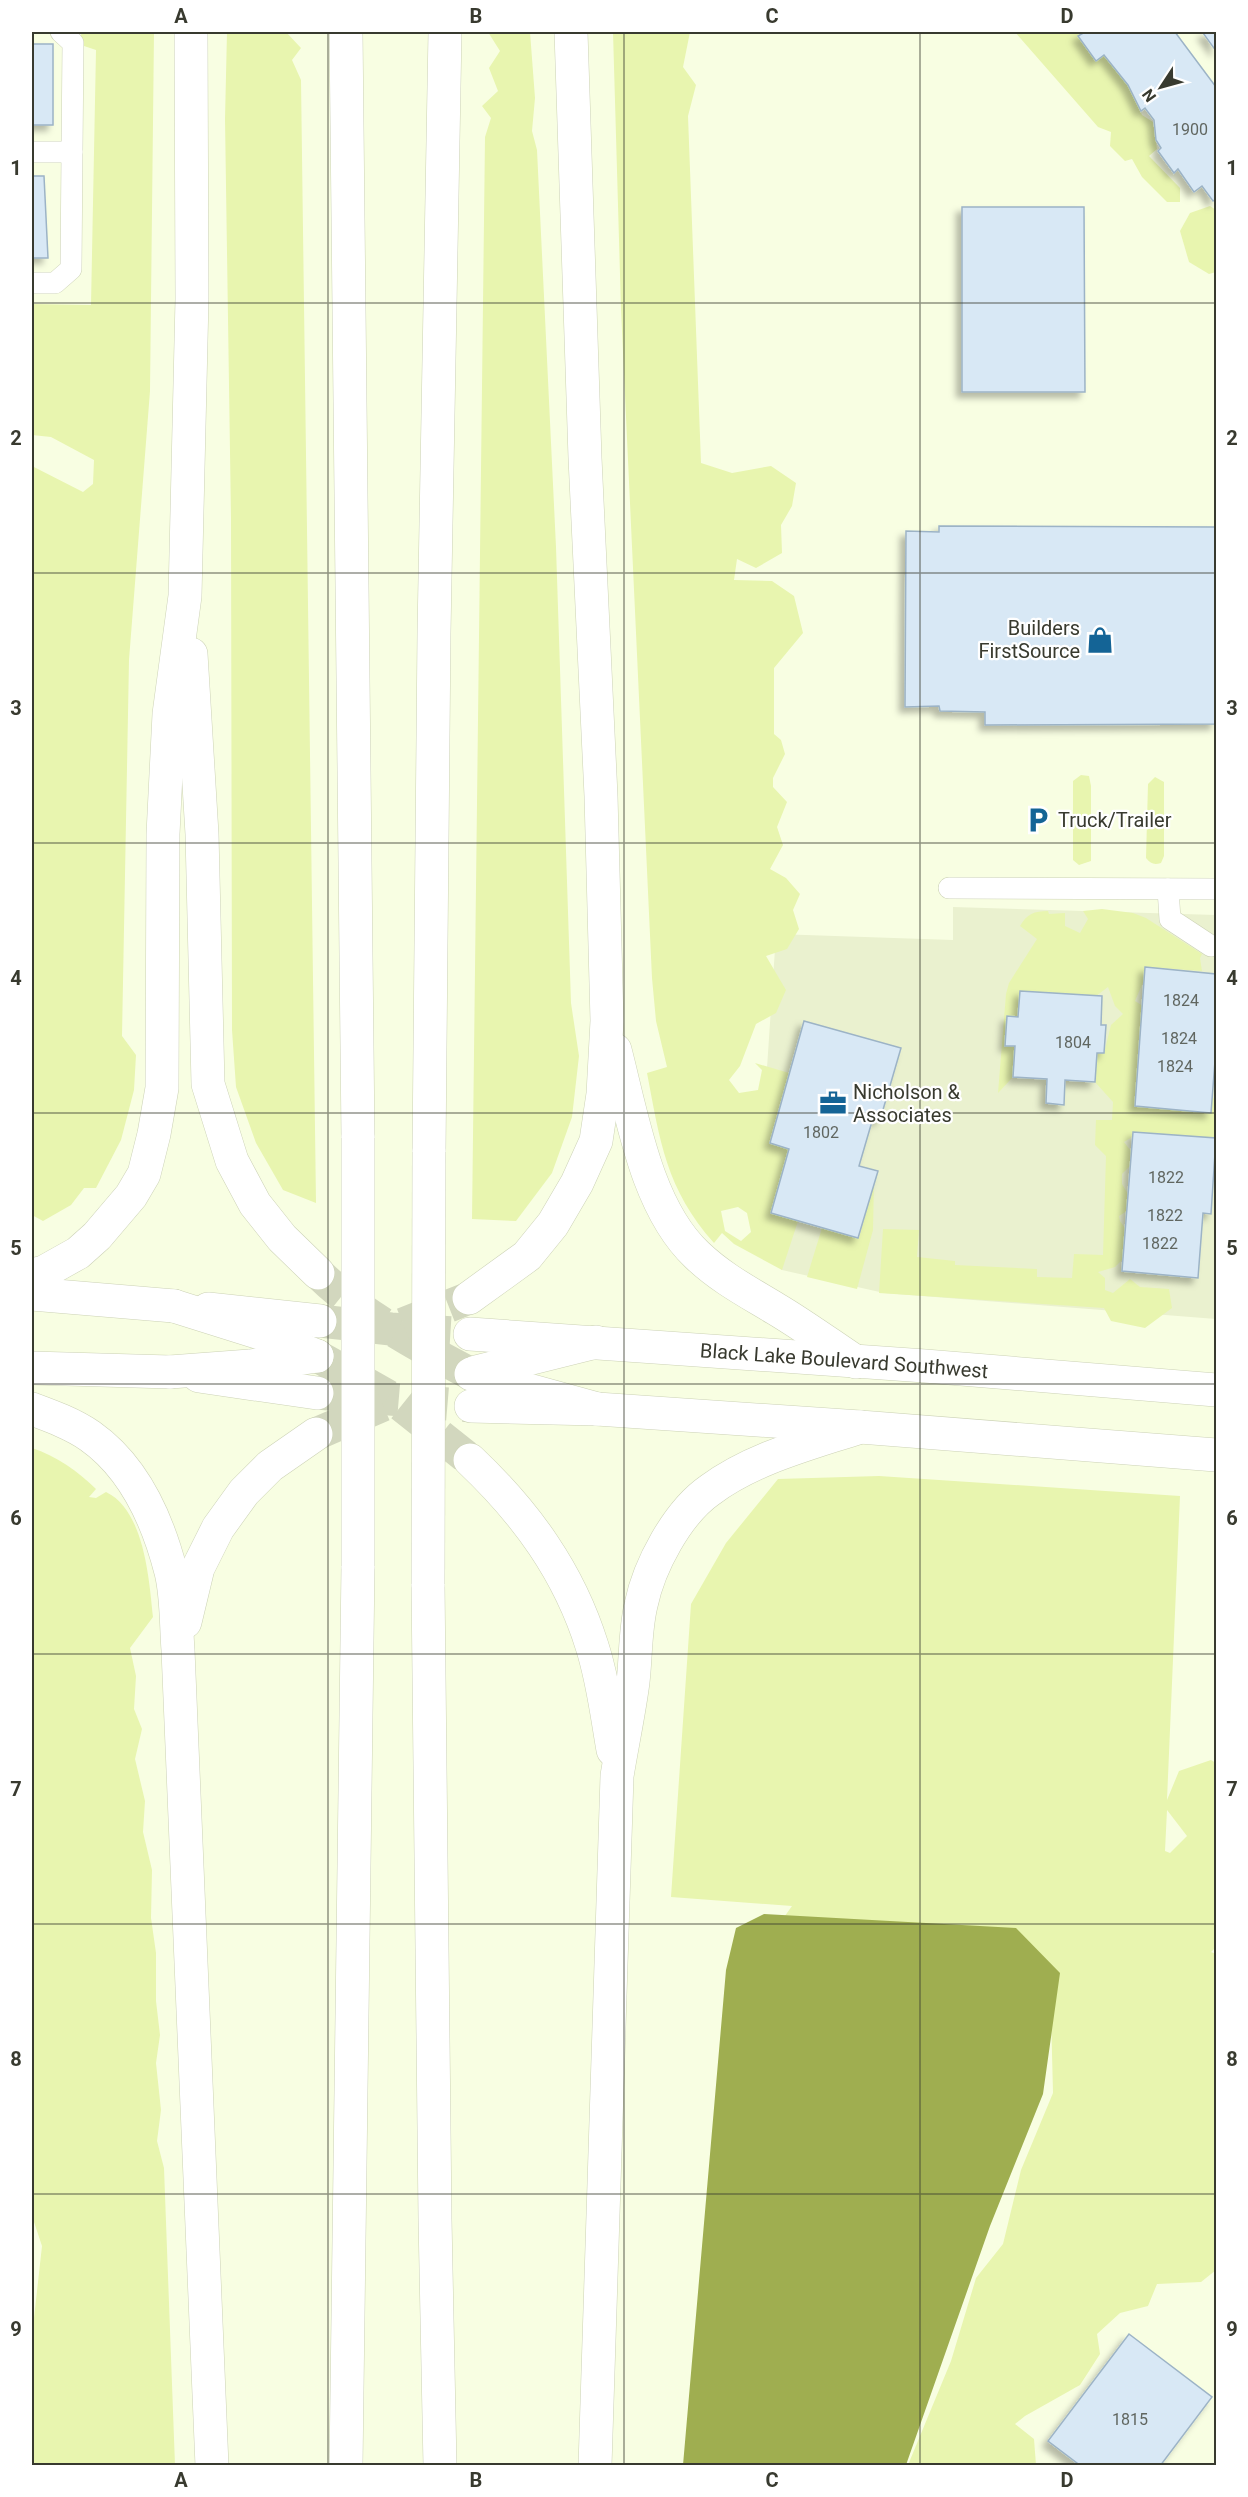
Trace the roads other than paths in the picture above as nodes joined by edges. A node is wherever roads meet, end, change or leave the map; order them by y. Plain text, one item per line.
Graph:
1 (61, 32) edge
2 (191, 32) edge
3 (346, 32) edge
4 (445, 32) edge
5 (572, 32) edge
6 (32, 152) edge
7 (72, 153) junction
8 (32, 283) edge
9 (185, 596) junction
10 (949, 888) dead end
11 (1168, 889) junction
12 (1216, 889) edge
13 (1210, 946) dead end
14 (607, 1021) junction
15 (318, 1273) tunnel mouth
16 (32, 1275) edge
17 (32, 1294) edge
18 (469, 1298) tunnel mouth
19 (174, 1306) junction
20 (320, 1321) tunnel mouth
21 (470, 1334) tunnel mouth
22 (596, 1342) junction
23 (856, 1362) junction
24 (32, 1368) edge
25 (171, 1372) junction
26 (1216, 1390) edge
27 (317, 1393) tunnel mouth
28 (471, 1406) tunnel mouth
29 (32, 1409) edge
30 (597, 1409) junction
31 (860, 1427) junction
32 (316, 1434) tunnel mouth
33 (1216, 1455) edge
34 (470, 1460) tunnel mouth
35 (178, 1650) junction
36 (617, 1776) junction
37 (213, 2466) edge
38 (346, 2466) edge
39 (440, 2466) edge
40 (594, 2466) edge

1 - 7 lane
2 - 9 main road
3 - 38 main road, bridge
4 - 39 main road, bridge
5 - 14 main road
6 - 7 lane
7 - 8 lane
9 - 15 main road
9 - 16 main road
10 - 11 lane
11 - 12 lane
11 - 13 lane
14 - 18 main road
14 - 23 main road
17 - 19 main road
19 - 20 main road
19 - 25 main road
21 - 22 main road, Black Lake Boulevard Southwest
22 - 23 main road, Black Lake Boulevard Southwest
22 - 30 main road
23 - 26 main road, Black Lake Boulevard Southwest
24 - 25 main road
25 - 27 main road
28 - 30 main road
29 - 35 main road
30 - 31 main road
31 - 33 main road
31 - 36 main road
32 - 35 main road
34 - 36 main road
35 - 37 main road
36 - 40 main road

